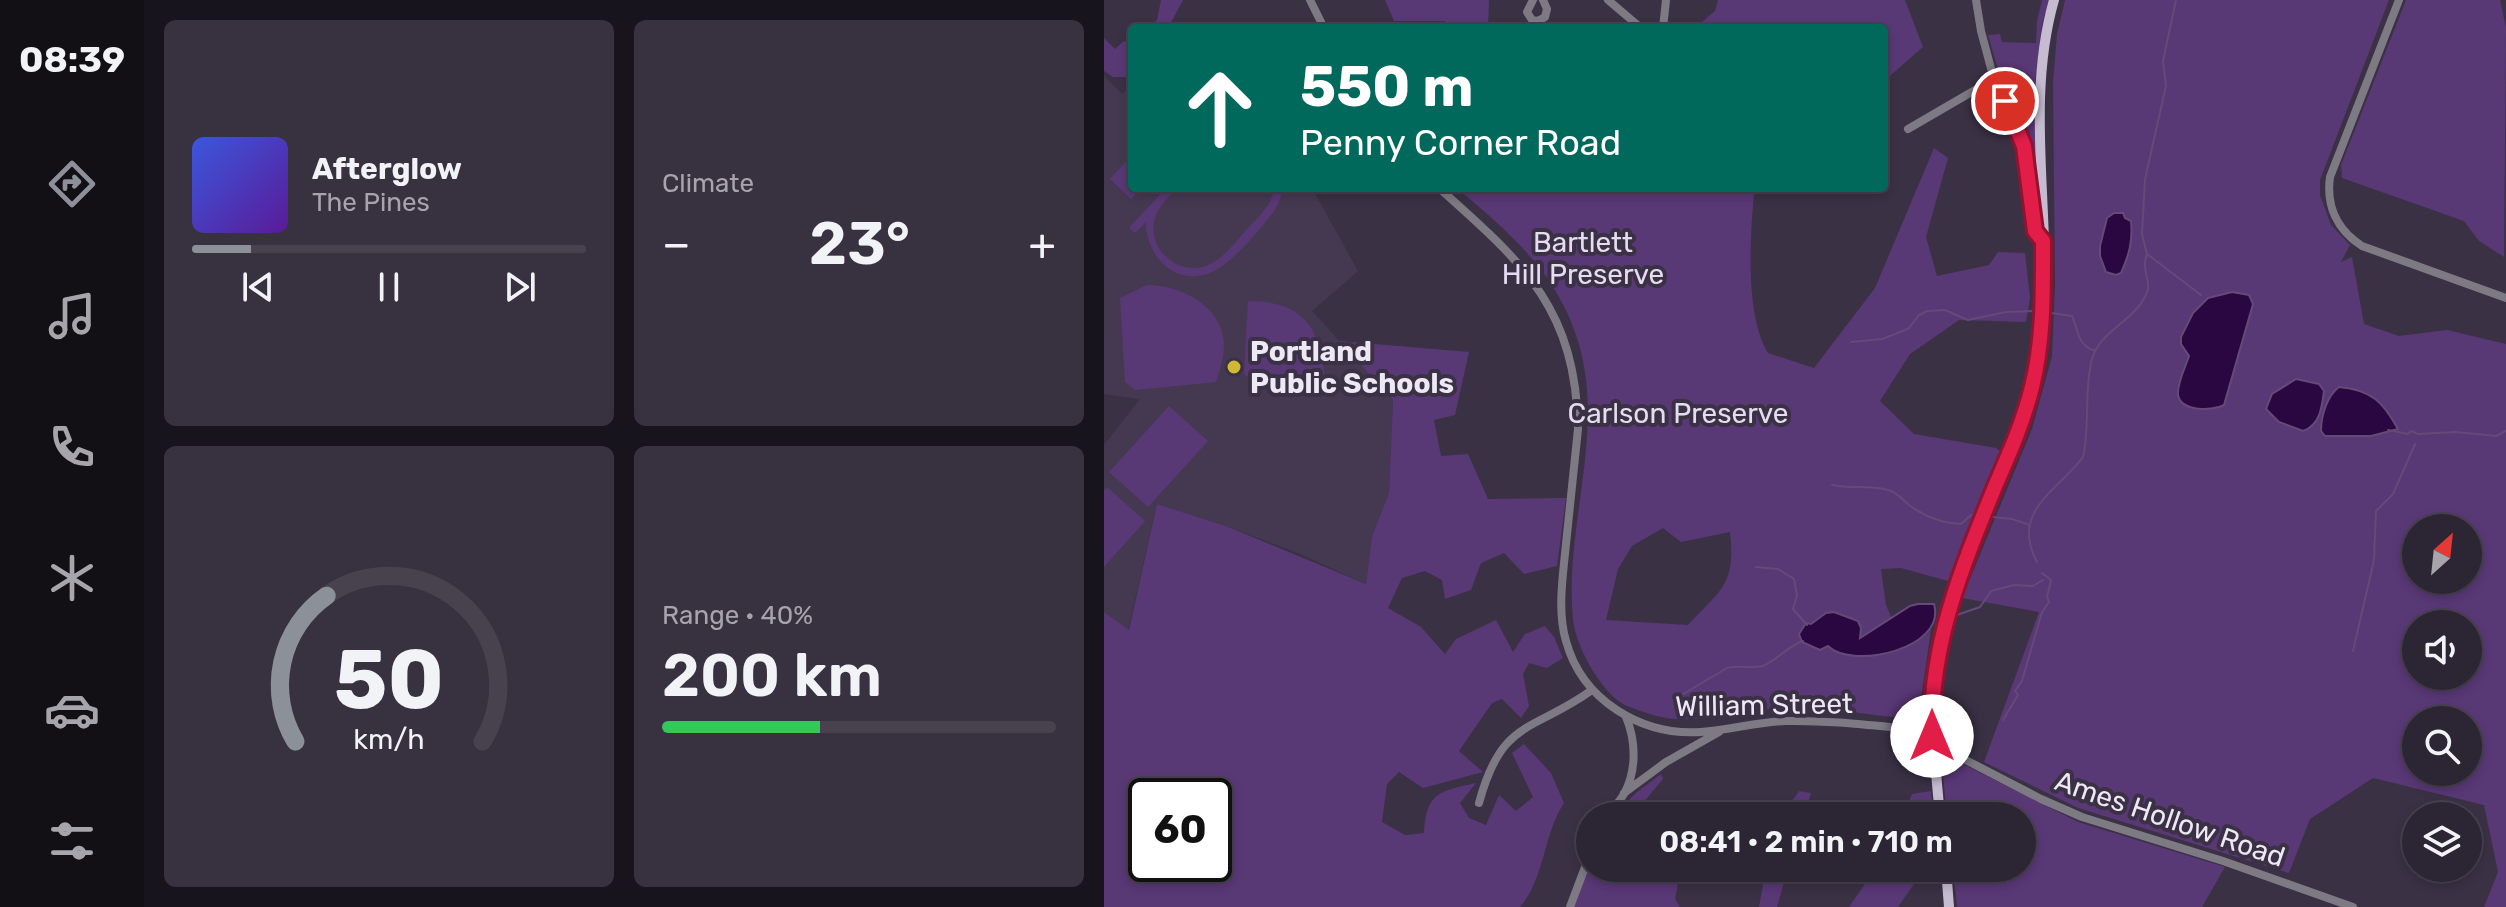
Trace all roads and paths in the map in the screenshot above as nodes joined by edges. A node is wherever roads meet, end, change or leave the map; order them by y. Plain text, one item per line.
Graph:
1 (1310, 0) edge
2 (1533, 0) edge
3 (1543, 0) edge
4 (1608, 0) edge
5 (1666, 0) edge
6 (1976, 0) edge
7 (2054, 0) edge
8 (2399, 0) edge
9 (1322, 24) edge
10 (1636, 24) edge
11 (1663, 24) edge
12 (1994, 79) junction
13 (1908, 129) dead end
14 (1443, 192) edge
15 (2043, 241) junction
16 (2506, 298) edge
17 (1592, 690) junction
18 (1626, 716) junction
19 (1723, 729) junction
20 (1932, 731) junction
21 (1933, 743) junction
22 (1624, 793) junction
23 (1618, 802) edge
24 (1939, 802) edge
25 (1479, 803) dead end
26 (1579, 882) edge
27 (1947, 882) edge
28 (1570, 907) edge
29 (1949, 907) edge
30 (2353, 907) edge

1 - 9 street
2 - 3 street
4 - 10 street
5 - 11 street
6 - 12 street
7 - 15 main road
8 - 16 street
12 - 13 street
12 - 15 street
14 - 17 street, William Street
15 - 20 main road
17 - 18 street, William Street
17 - 25 street
18 - 19 street, William Street
18 - 22 street
19 - 20 street, William Street
19 - 22 street
20 - 21 main road
21 - 24 main road
21 - 30 street, Ames Hollow Road
22 - 23 street
26 - 28 street
27 - 29 main road

